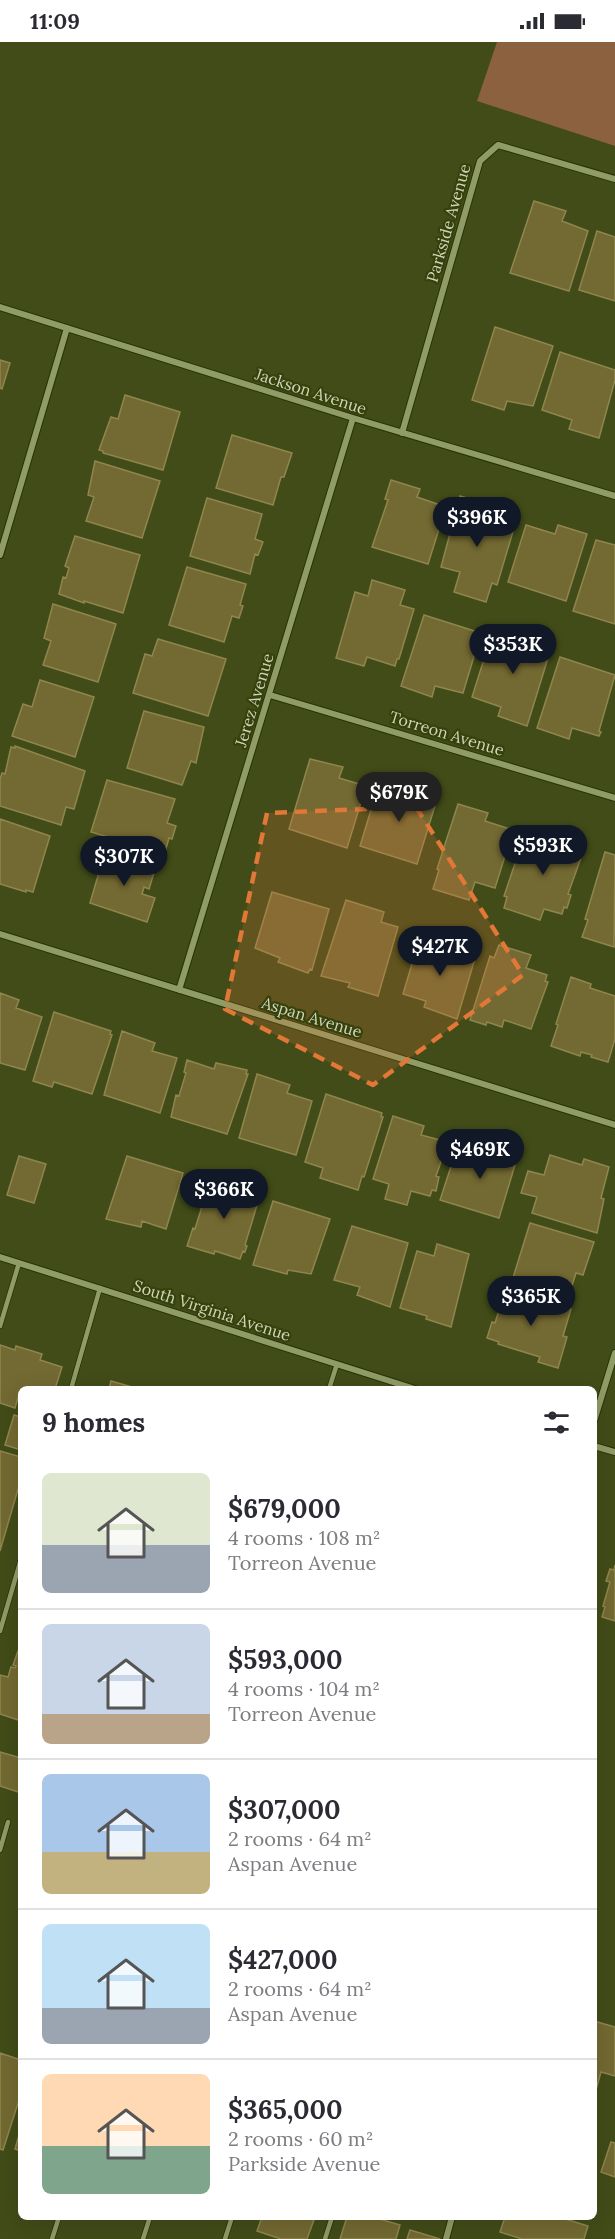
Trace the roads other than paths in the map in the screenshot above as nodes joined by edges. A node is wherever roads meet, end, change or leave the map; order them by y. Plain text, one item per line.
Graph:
1 (615, 179) edge
2 (0, 307) edge
3 (67, 328) junction
4 (353, 418) junction
5 (402, 433) junction
6 (615, 496) edge
7 (0, 555) edge
8 (270, 695) junction
9 (615, 798) edge
10 (0, 934) edge
11 (179, 990) junction
12 (615, 1125) edge
13 (0, 1257) edge
14 (19, 1263) junction
15 (100, 1288) junction
16 (0, 1326) edge
17 (615, 1353) edge
18 (337, 1364) junction
19 (72, 1386) edge
20 (330, 1386) edge
21 (406, 1386) edge
22 (597, 1411) edge
23 (597, 1447) edge
24 (615, 1452) edge
25 (18, 1569) edge
26 (0, 1631) edge
27 (8, 1822) dead end
28 (0, 1850) edge
29 (58, 2220) edge
30 (149, 2220) edge
31 (231, 2220) edge
32 (331, 2220) edge
33 (451, 2220) edge
34 (52, 2239) edge
35 (143, 2239) edge
36 (225, 2239) edge
37 (325, 2239) edge
38 (446, 2239) edge

1 - 5 street, Parkside Avenue
2 - 3 street, Jackson Avenue
3 - 4 street, Jackson Avenue
3 - 7 street
4 - 5 street, Jackson Avenue
4 - 8 street, Jerez Avenue
5 - 6 street, Jackson Avenue
8 - 9 street, Torreon Avenue
8 - 11 street, Jerez Avenue
10 - 11 street, Aspan Avenue
11 - 12 street, Aspan Avenue
13 - 14 street, South Virginia Avenue
14 - 15 street, South Virginia Avenue
14 - 16 lane
15 - 18 street, South Virginia Avenue
15 - 19 lane
17 - 22 street
18 - 20 lane
18 - 21 street, South Virginia Avenue
23 - 24 street
25 - 26 lane
27 - 28 lane
29 - 34 lane
30 - 35 lane
31 - 36 lane
32 - 37 lane
33 - 38 street

